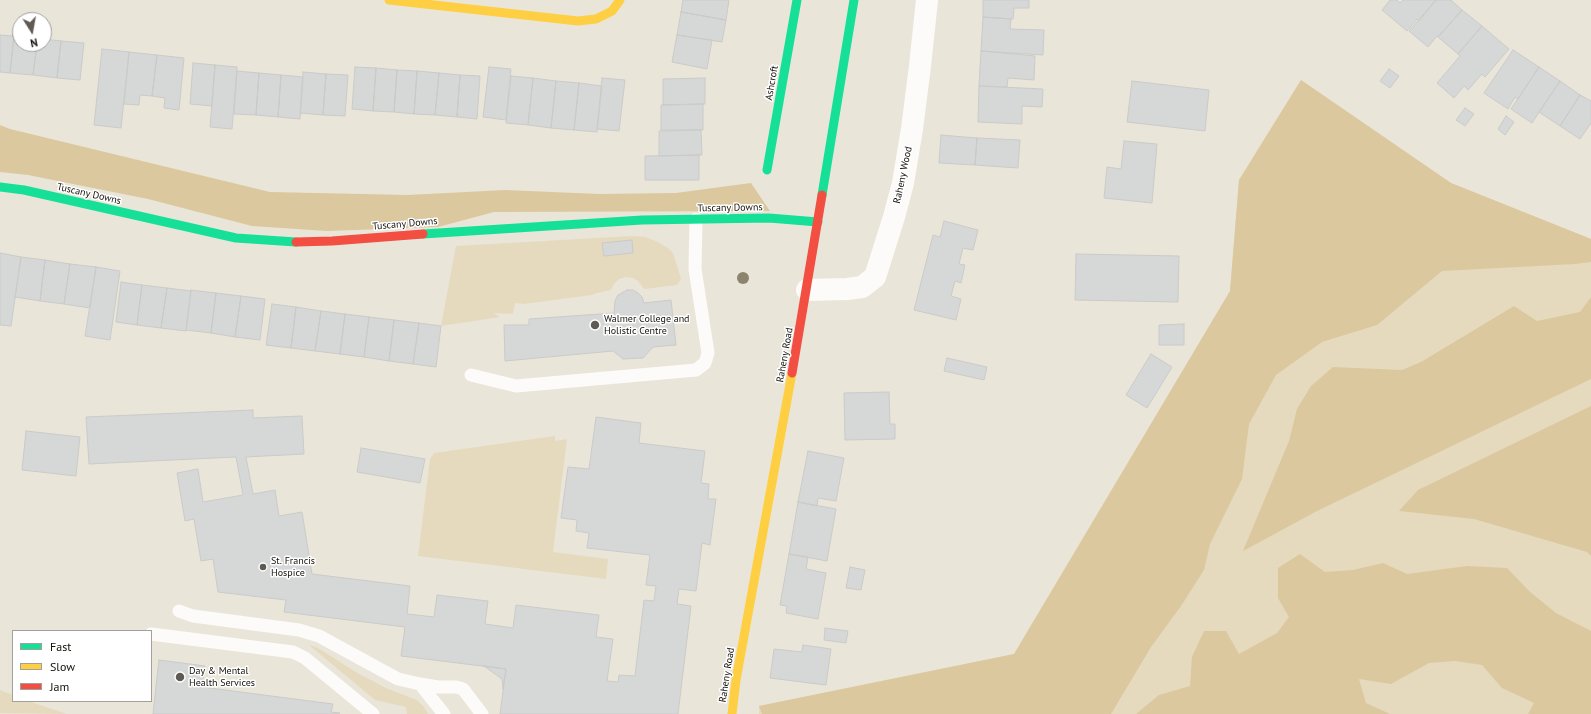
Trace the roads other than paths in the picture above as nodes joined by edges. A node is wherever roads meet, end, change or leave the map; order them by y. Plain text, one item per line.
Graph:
1 (389, 0) edge
2 (620, 0) edge
3 (797, 0) edge
4 (854, 0) edge
5 (927, 0) edge
6 (767, 170) dead end
7 (0, 187) edge
8 (696, 219) junction
9 (818, 222) junction
10 (807, 290) junction
11 (471, 375) dead end
12 (179, 611) dead end
13 (152, 634) edge
14 (420, 684) junction
15 (373, 714) edge
16 (444, 714) edge
17 (482, 714) edge
18 (732, 714) edge

1 - 2 street
3 - 6 street, Ashcroft
4 - 9 street, Raheny Road
5 - 10 street, Raheny Wood
7 - 8 street, Tuscany Downs
8 - 9 street, Tuscany Downs
8 - 11 lane
9 - 10 street, Raheny Road
10 - 18 street, Raheny Road
12 - 14 lane
13 - 15 lane
14 - 16 lane
14 - 17 lane

